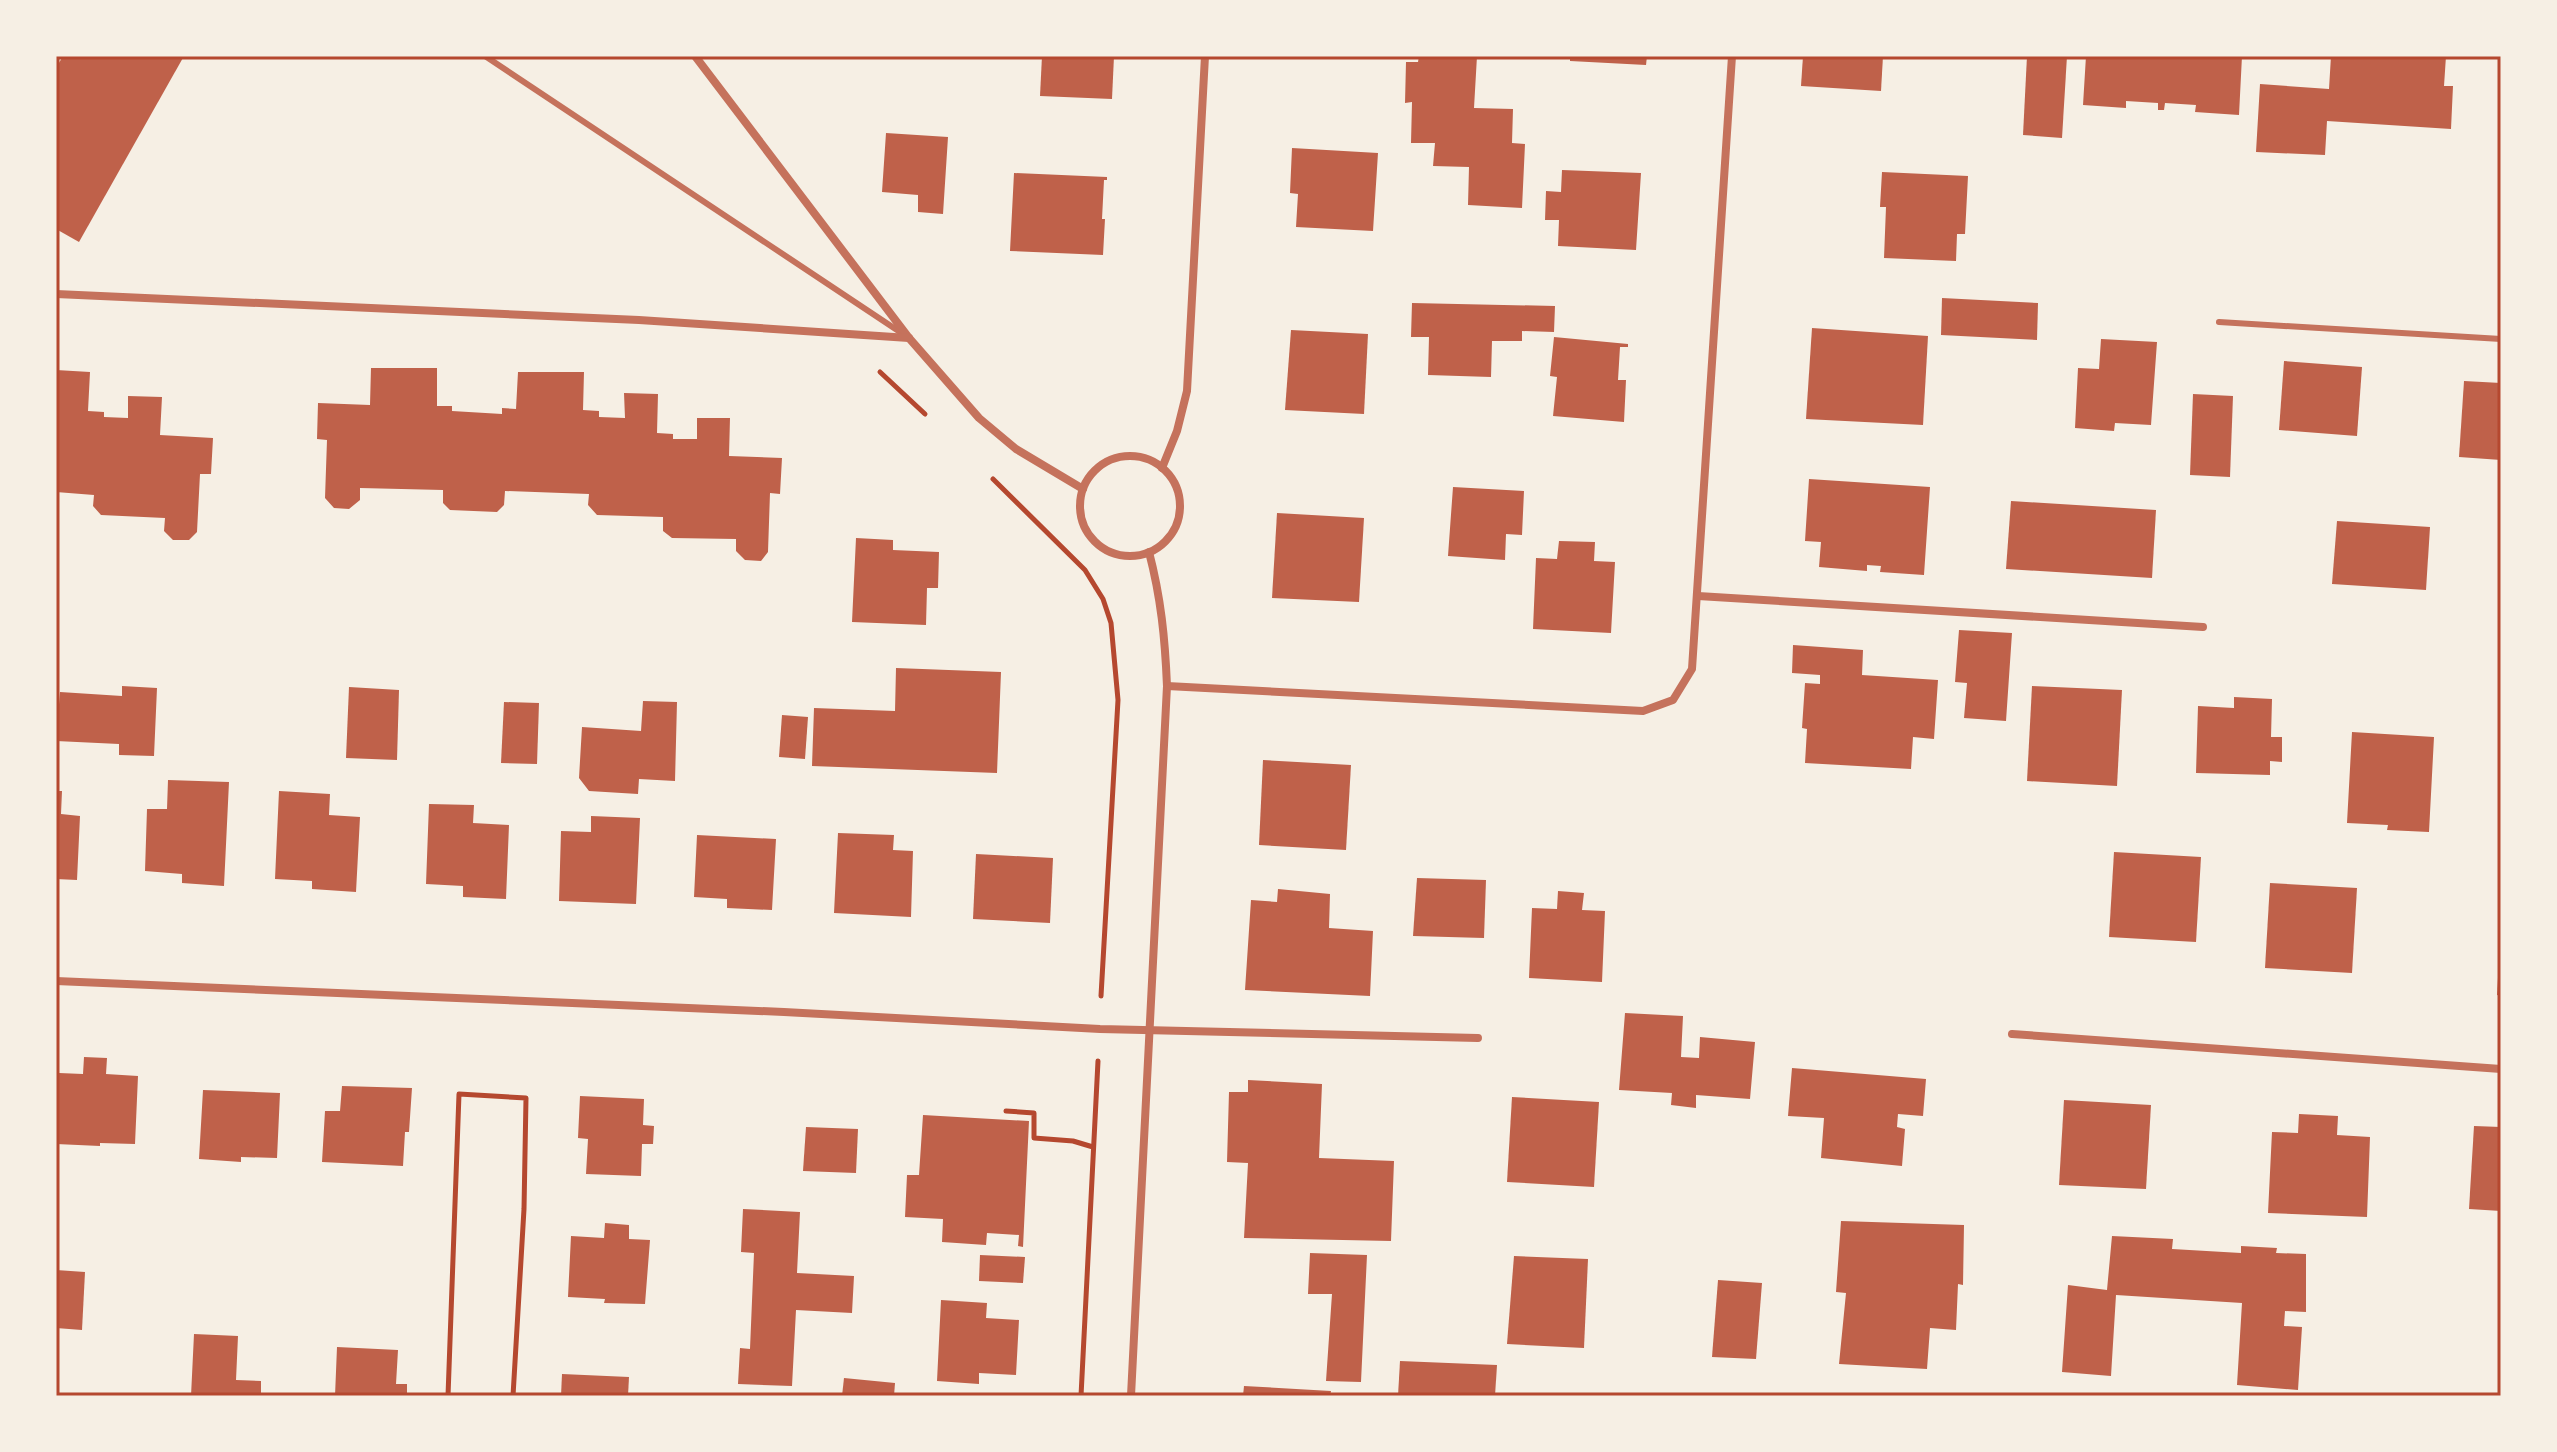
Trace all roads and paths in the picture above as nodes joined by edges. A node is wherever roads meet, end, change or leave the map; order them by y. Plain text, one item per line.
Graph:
1 (485, 56) edge
2 (695, 56) edge
3 (1205, 56) edge
4 (1732, 56) edge
5 (56, 294) edge
6 (2219, 322) dead end
7 (909, 338) junction
8 (2501, 339) edge
9 (873, 368) dead end
10 (929, 418) dead end
11 (1162, 468) junction
12 (992, 479) dead end
13 (1083, 489) junction
14 (1149, 552) junction
15 (1698, 596) junction
16 (2203, 627) dead end
17 (1167, 686) junction
18 (56, 981) edge
19 (1101, 1001) dead end
20 (1150, 1030) junction
21 (2012, 1034) dead end
22 (1478, 1038) dead end
23 (2501, 1069) edge
24 (1097, 1071) dead end
25 (1006, 1111) dead end
26 (1093, 1147) junction
27 (448, 1396) edge
28 (513, 1396) edge
29 (1081, 1396) edge
30 (1131, 1396) edge

1 - 7 lane
2 - 7 street
3 - 11 street
4 - 15 street
5 - 7 street
6 - 8 lane
7 - 13 street
9 - 10 path
11 - 13 street
11 - 14 street
12 - 19 path
13 - 14 street
14 - 17 street
15 - 16 street
15 - 17 street
17 - 20 street
18 - 20 street
20 - 22 street
20 - 30 street
21 - 23 street
24 - 26 path
25 - 26 path
26 - 29 path
27 - 28 path

